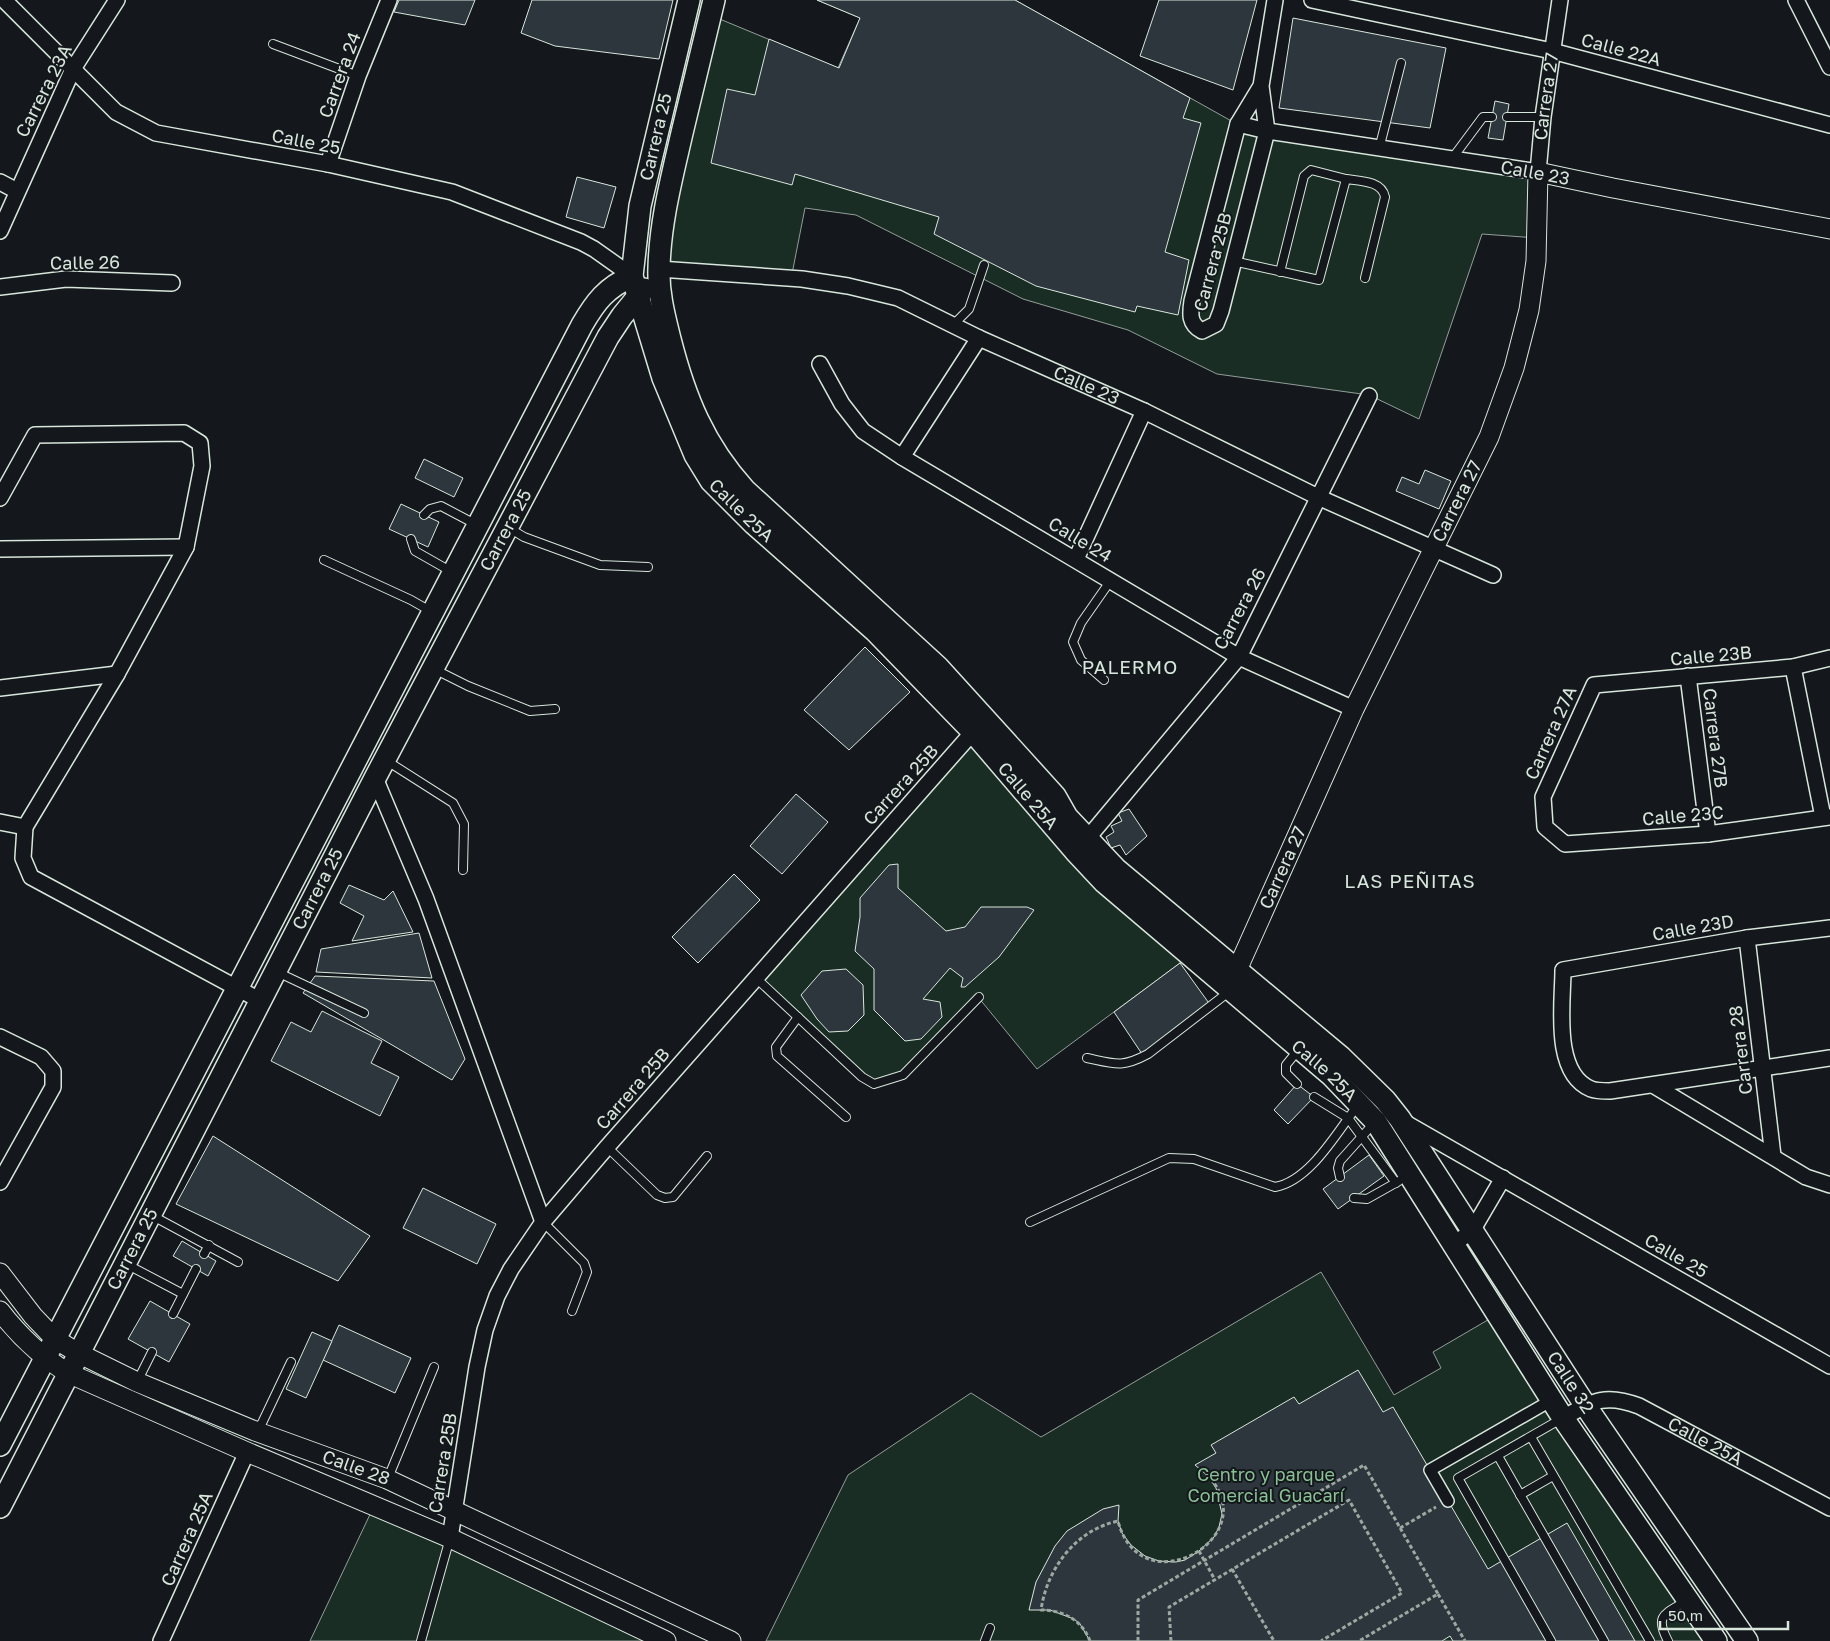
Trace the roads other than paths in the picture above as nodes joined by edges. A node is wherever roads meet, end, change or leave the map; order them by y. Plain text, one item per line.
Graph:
1 (4, 0) edge
2 (117, 0) edge
3 (389, 0) edge
4 (689, 0) edge
5 (714, 0) edge
6 (1275, 0) edge
7 (1312, 0) edge
8 (1560, 0) edge
9 (1796, 0) edge
10 (273, 44) dead end
11 (1552, 51) junction
12 (1401, 63) dead end
13 (1830, 67) edge
14 (73, 69) junction
15 (358, 76) junction
16 (1261, 86) junction
17 (1492, 116) dead end
18 (1507, 117) dead end
19 (1543, 117) junction
20 (1238, 124) junction
21 (1830, 125) edge
22 (1267, 131) junction
23 (1379, 149) junction
24 (1451, 160) junction
25 (328, 164) junction
26 (1538, 172) junction
27 (1346, 178) junction
28 (0, 182) edge
29 (17, 191) junction
30 (1830, 228) edge
31 (0, 231) edge
32 (1234, 261) junction
33 (984, 265) dead end
34 (659, 268) junction
35 (1280, 272) junction
36 (1365, 278) dead end
37 (172, 283) dead end
38 (0, 287) edge
39 (637, 288) junction
40 (664, 315) junction
41 (953, 325) junction
42 (979, 338) junction
43 (820, 364) dead end
44 (1369, 396) dead end
45 (1144, 411) junction
46 (902, 457) junction
47 (1318, 497) junction
48 (0, 498) edge
49 (424, 515) dead end
50 (478, 526) junction
51 (507, 527) junction
52 (411, 539) dead end
53 (186, 547) junction
54 (0, 549) edge
55 (1432, 549) junction
56 (1076, 559) junction
57 (324, 560) dead end
58 (648, 567) dead end
59 (453, 573) junction
60 (1493, 576) dead end
61 (1111, 580) junction
62 (432, 612) junction
63 (1239, 657) junction
64 (1830, 658) edge
65 (1793, 667) junction
66 (433, 668) junction
67 (117, 674) junction
68 (1688, 676) junction
69 (1104, 680) dead end
70 (1594, 685) joint
71 (0, 688) edge
72 (555, 709) dead end
73 (1354, 709) junction
74 (973, 732) junction
75 (385, 760) junction
76 (375, 778) junction
77 (1067, 817) junction
78 (1827, 817) edge
79 (0, 822) edge
80 (26, 827) junction
81 (1545, 827) joint
82 (1708, 834) junction
83 (1087, 839) junction
84 (463, 870) dead end
85 (1830, 928) edge
86 (1747, 938) junction
87 (277, 972) junction
88 (755, 977) junction
89 (1235, 980) junction
90 (237, 988) junction
91 (978, 997) dead end
92 (261, 1001) junction
93 (364, 1013) dead end
94 (798, 1017) junction
95 (0, 1037) edge
96 (1300, 1048) junction
97 (1087, 1058) dead end
98 (1830, 1058) edge
99 (1761, 1067) junction
100 (1297, 1084) dead end
101 (1652, 1085) junction
102 (1314, 1097) dead end
103 (1354, 1110) junction
104 (846, 1117) dead end
105 (1400, 1119) junction
106 (1369, 1128) junction
107 (607, 1147) junction
108 (707, 1156) dead end
109 (1773, 1156) junction
110 (1340, 1177) dead end
111 (1503, 1178) junction
112 (1402, 1179) junction
113 (0, 1182) edge
114 (1829, 1185) edge
115 (1354, 1198) dead end
116 (149, 1214) junction
117 (543, 1222) junction
118 (1030, 1222) dead end
119 (1472, 1231) junction
120 (1454, 1244) junction
121 (209, 1245) junction
122 (204, 1254) dead end
123 (238, 1262) dead end
124 (124, 1264) junction
125 (196, 1269) dead end
126 (0, 1273) edge
127 (183, 1294) junction
128 (0, 1311) edge
129 (572, 1311) dead end
130 (173, 1314) dead end
131 (55, 1339) junction
132 (152, 1352) dead end
133 (78, 1353) junction
134 (44, 1359) junction
135 (291, 1362) dead end
136 (1830, 1366) edge
137 (434, 1367) dead end
138 (68, 1373) junction
139 (137, 1382) junction
140 (1585, 1405) junction
141 (1557, 1409) junction
142 (255, 1431) junction
143 (1531, 1437) junction
144 (0, 1445) edge
145 (247, 1452) junction
146 (1498, 1456) junction
147 (1553, 1476) junction
148 (387, 1479) junction
149 (1520, 1495) junction
150 (1448, 1501) road end
151 (1828, 1501) edge
152 (0, 1507) edge
153 (455, 1510) junction
154 (450, 1538) junction
155 (1687, 1601) junction
156 (990, 1628) dead end
157 (161, 1641) edge
158 (421, 1641) edge
159 (666, 1641) edge
160 (731, 1641) edge
161 (985, 1641) edge
162 (1551, 1641) edge
163 (1604, 1641) edge
164 (1650, 1641) edge
165 (1668, 1641) edge
166 (1716, 1641) edge
167 (1747, 1641) edge

1 - 14 street, Calle 25
2 - 14 street, Carrera 23A
3 - 15 street, Carrera 24
4 - 39 main road, Carrera 25
5 - 34 main road, Carrera 25
6 - 16 street, Carrera 25B
7 - 11 street, Calle 22A
8 - 11 street, Carrera 27
9 - 13 street
10 - 15 lane
11 - 19 street, Carrera 27
11 - 21 street, Calle 22A
12 - 23 lane
14 - 25 street, Calle 25
14 - 29 street, Carrera 23A
15 - 25 street, Carrera 24
16 - 20 street, Carrera 25B
16 - 22 street, Carrera 25B
17 - 24 lane
18 - 19 lane
19 - 26 street, Carrera 27
20 - 22 street, Calle 23
20 - 32 street, Carrera 25B
22 - 23 street, Calle 23
22 - 32 street, Carrera 25B
23 - 24 street, Calle 23
24 - 26 street, Calle 23
25 - 39 street, Calle 25
26 - 30 street, Calle 23
26 - 55 street, Carrera 27
27 - 35 lane
27 - 35 lane
27 - 36 lane
28 - 29 street
29 - 31 street, Carrera 23A
32 - 35 lane
33 - 41 lane
34 - 39 main road
34 - 40 main road, Calle 25A
34 - 41 street, Calle 23
37 - 38 street, Calle 26
39 - 40 main road
39 - 50 main road, Carrera 25
39 - 51 main road, Carrera 25
39 - 74 main road, Calle 25A
40 - 77 main road, Calle 25A
41 - 42 street, Calle 23
42 - 45 street, Calle 23
42 - 46 street
43 - 46 street, Calle 24
44 - 47 street, Carrera 26
45 - 47 street, Calle 23
45 - 56 street
46 - 56 street, Calle 24
47 - 55 street, Calle 23
47 - 63 street, Carrera 26
48 - 53 street
49 - 50 lane
50 - 59 main road, Carrera 25
51 - 58 lane
51 - 66 main road, Carrera 25
52 - 59 lane
53 - 54 street
53 - 67 street
55 - 60 street, Calle 23
55 - 73 street, Carrera 27
56 - 61 street, Calle 24
57 - 62 lane
59 - 62 main road, Carrera 25
61 - 63 street, Calle 24
61 - 69 lane
62 - 90 main road, Carrera 25
63 - 73 street, Calle 24
63 - 83 street, Carrera 26
64 - 65 street, Calle 23B
65 - 68 street, Calle 23B
65 - 78 street
66 - 72 lane
66 - 75 main road, Carrera 25
67 - 71 street
67 - 80 street
68 - 70 street, Calle 23B
68 - 82 street, Carrera 27B
70 - 81 street, Carrera 27A
73 - 89 street, Carrera 27
74 - 77 main road
74 - 88 street, Carrera 25B
74 - 89 main road, Calle 25A
75 - 76 main road, Carrera 25
75 - 84 lane
76 - 87 main road, Carrera 25
76 - 117 street
77 - 83 main road, Calle 25A
78 - 82 street, Calle 23C
79 - 80 street
80 - 90 street
81 - 82 street, Calle 23C
83 - 89 main road, Calle 25A
85 - 86 street, Calle 23D
86 - 99 street, Carrera 28
86 - 101 street, Calle 23D
87 - 92 main road, Carrera 25
87 - 93 lane
88 - 94 lane
88 - 107 street, Carrera 25B
89 - 96 main road, Calle 25A
89 - 97 lane
89 - 105 main road, Calle 25A
90 - 92 street
90 - 131 main road, Carrera 25
91 - 94 lane
92 - 116 main road, Carrera 25
94 - 104 lane
95 - 113 street
96 - 100 lane
96 - 103 main road, Calle 25A
98 - 99 street
99 - 101 street
99 - 109 street, Carrera 28
101 - 109 street
102 - 103 lane
103 - 106 main road, Calle 25A
103 - 118 lane
105 - 111 street, Calle 25
105 - 119 main road, Calle 32
106 - 110 lane
106 - 112 main road, Calle 25A
107 - 108 lane
107 - 117 street, Carrera 25B
109 - 114 street
111 - 119 street
111 - 136 street, Calle 25
112 - 115 lane
112 - 120 main road, Calle 25A
116 - 121 lane
116 - 124 main road, Carrera 25
117 - 129 lane
117 - 153 street, Carrera 25B
119 - 120 street
119 - 140 main road, Calle 32
120 - 141 main road, Calle 32
121 - 122 lane
121 - 123 lane
124 - 127 lane
124 - 133 main road, Carrera 25
125 - 127 lane
126 - 131 street, Calle 28
127 - 130 lane
128 - 134 street, Calle 28
131 - 133 street, Calle 28
131 - 134 main road, Carrera 25
132 - 139 lane
133 - 138 main road, Carrera 25
133 - 139 street, Calle 28
134 - 138 street, Calle 28
134 - 144 main road, Carrera 25
135 - 142 lane
137 - 148 lane
138 - 145 street, Calle 28
138 - 152 main road, Carrera 25
139 - 142 street, Calle 28
140 - 141 street, Calle 25A
140 - 151 street, Calle 25A
140 - 167 main road, Calle 32
141 - 143 lane
141 - 150 street
141 - 155 main road, Calle 32
142 - 148 street, Calle 28
143 - 146 lane
143 - 147 lane
145 - 154 street, Calle 28
145 - 157 street, Carrera 25A
146 - 149 lane
146 - 162 lane
147 - 149 lane
147 - 164 lane
148 - 153 street, Calle 28
149 - 163 lane
153 - 154 street, Carrera 25B
153 - 160 street, Calle 28
154 - 158 lane
154 - 159 street, Calle 28
155 - 165 lane
155 - 166 main road, Calle 32
156 - 161 lane

